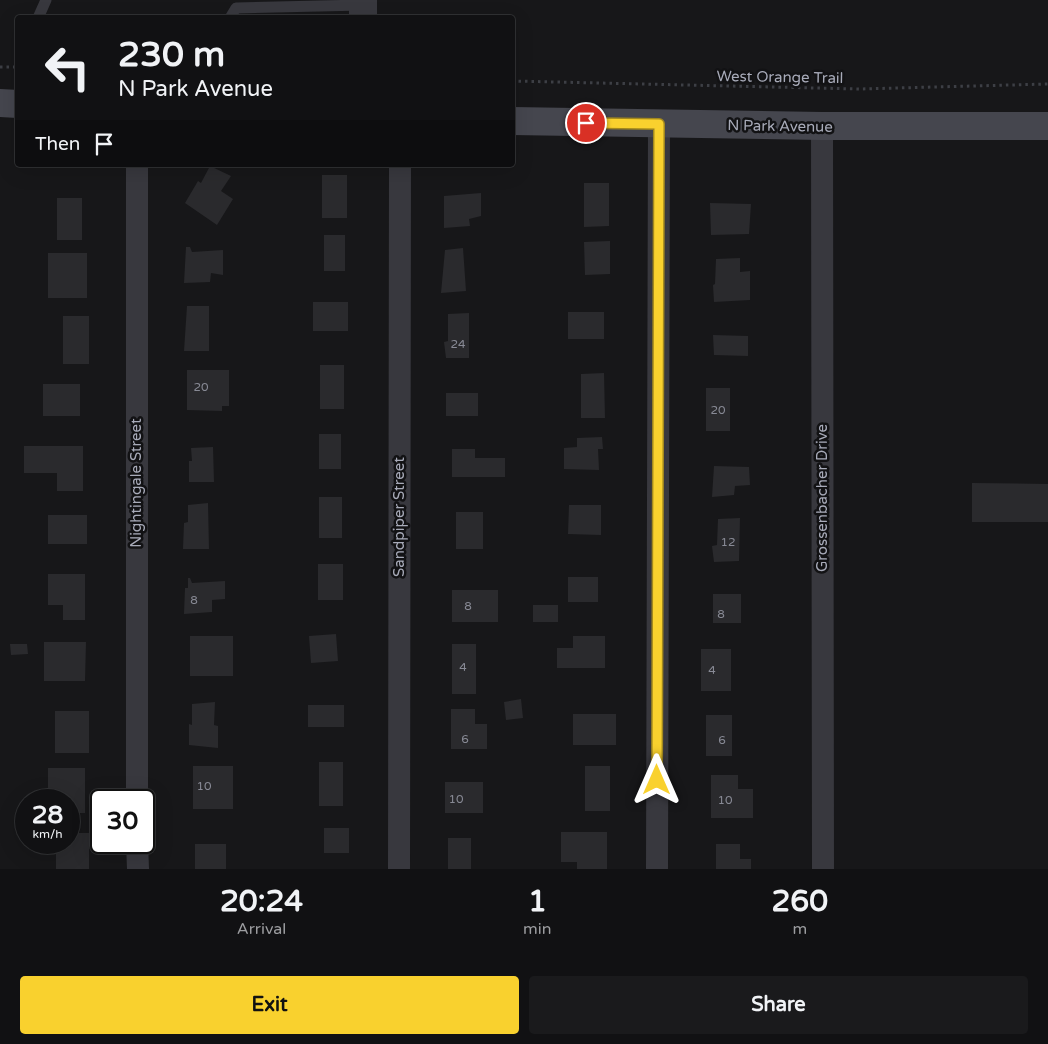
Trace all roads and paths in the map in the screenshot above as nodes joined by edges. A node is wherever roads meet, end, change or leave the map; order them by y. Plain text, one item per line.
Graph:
1 (46, 0) edge
2 (363, 8) edge
3 (334, 12) edge
4 (39, 15) edge
5 (232, 15) edge
6 (0, 66) edge
7 (15, 67) edge
8 (515, 80) edge
9 (1048, 84) edge
10 (0, 103) edge
11 (15, 104) edge
12 (515, 121) edge
13 (659, 124) junction
14 (822, 126) junction
15 (1048, 126) edge
16 (137, 167) edge
17 (400, 167) edge
18 (137, 789) edge
19 (137, 854) edge
20 (138, 869) edge
21 (399, 869) edge
22 (657, 869) edge
23 (823, 869) edge

1 - 4 lane
2 - 3 lane
3 - 5 lane
6 - 7 path
8 - 9 path, West Orange Trail
10 - 11 main road
12 - 13 main road, N Park Avenue
13 - 14 main road, N Park Avenue
13 - 22 street
14 - 15 main road, N Park Avenue
14 - 23 street, Grossenbacher Drive
16 - 18 street, Nightingale Street
17 - 21 street, Sandpiper Street
19 - 20 street

